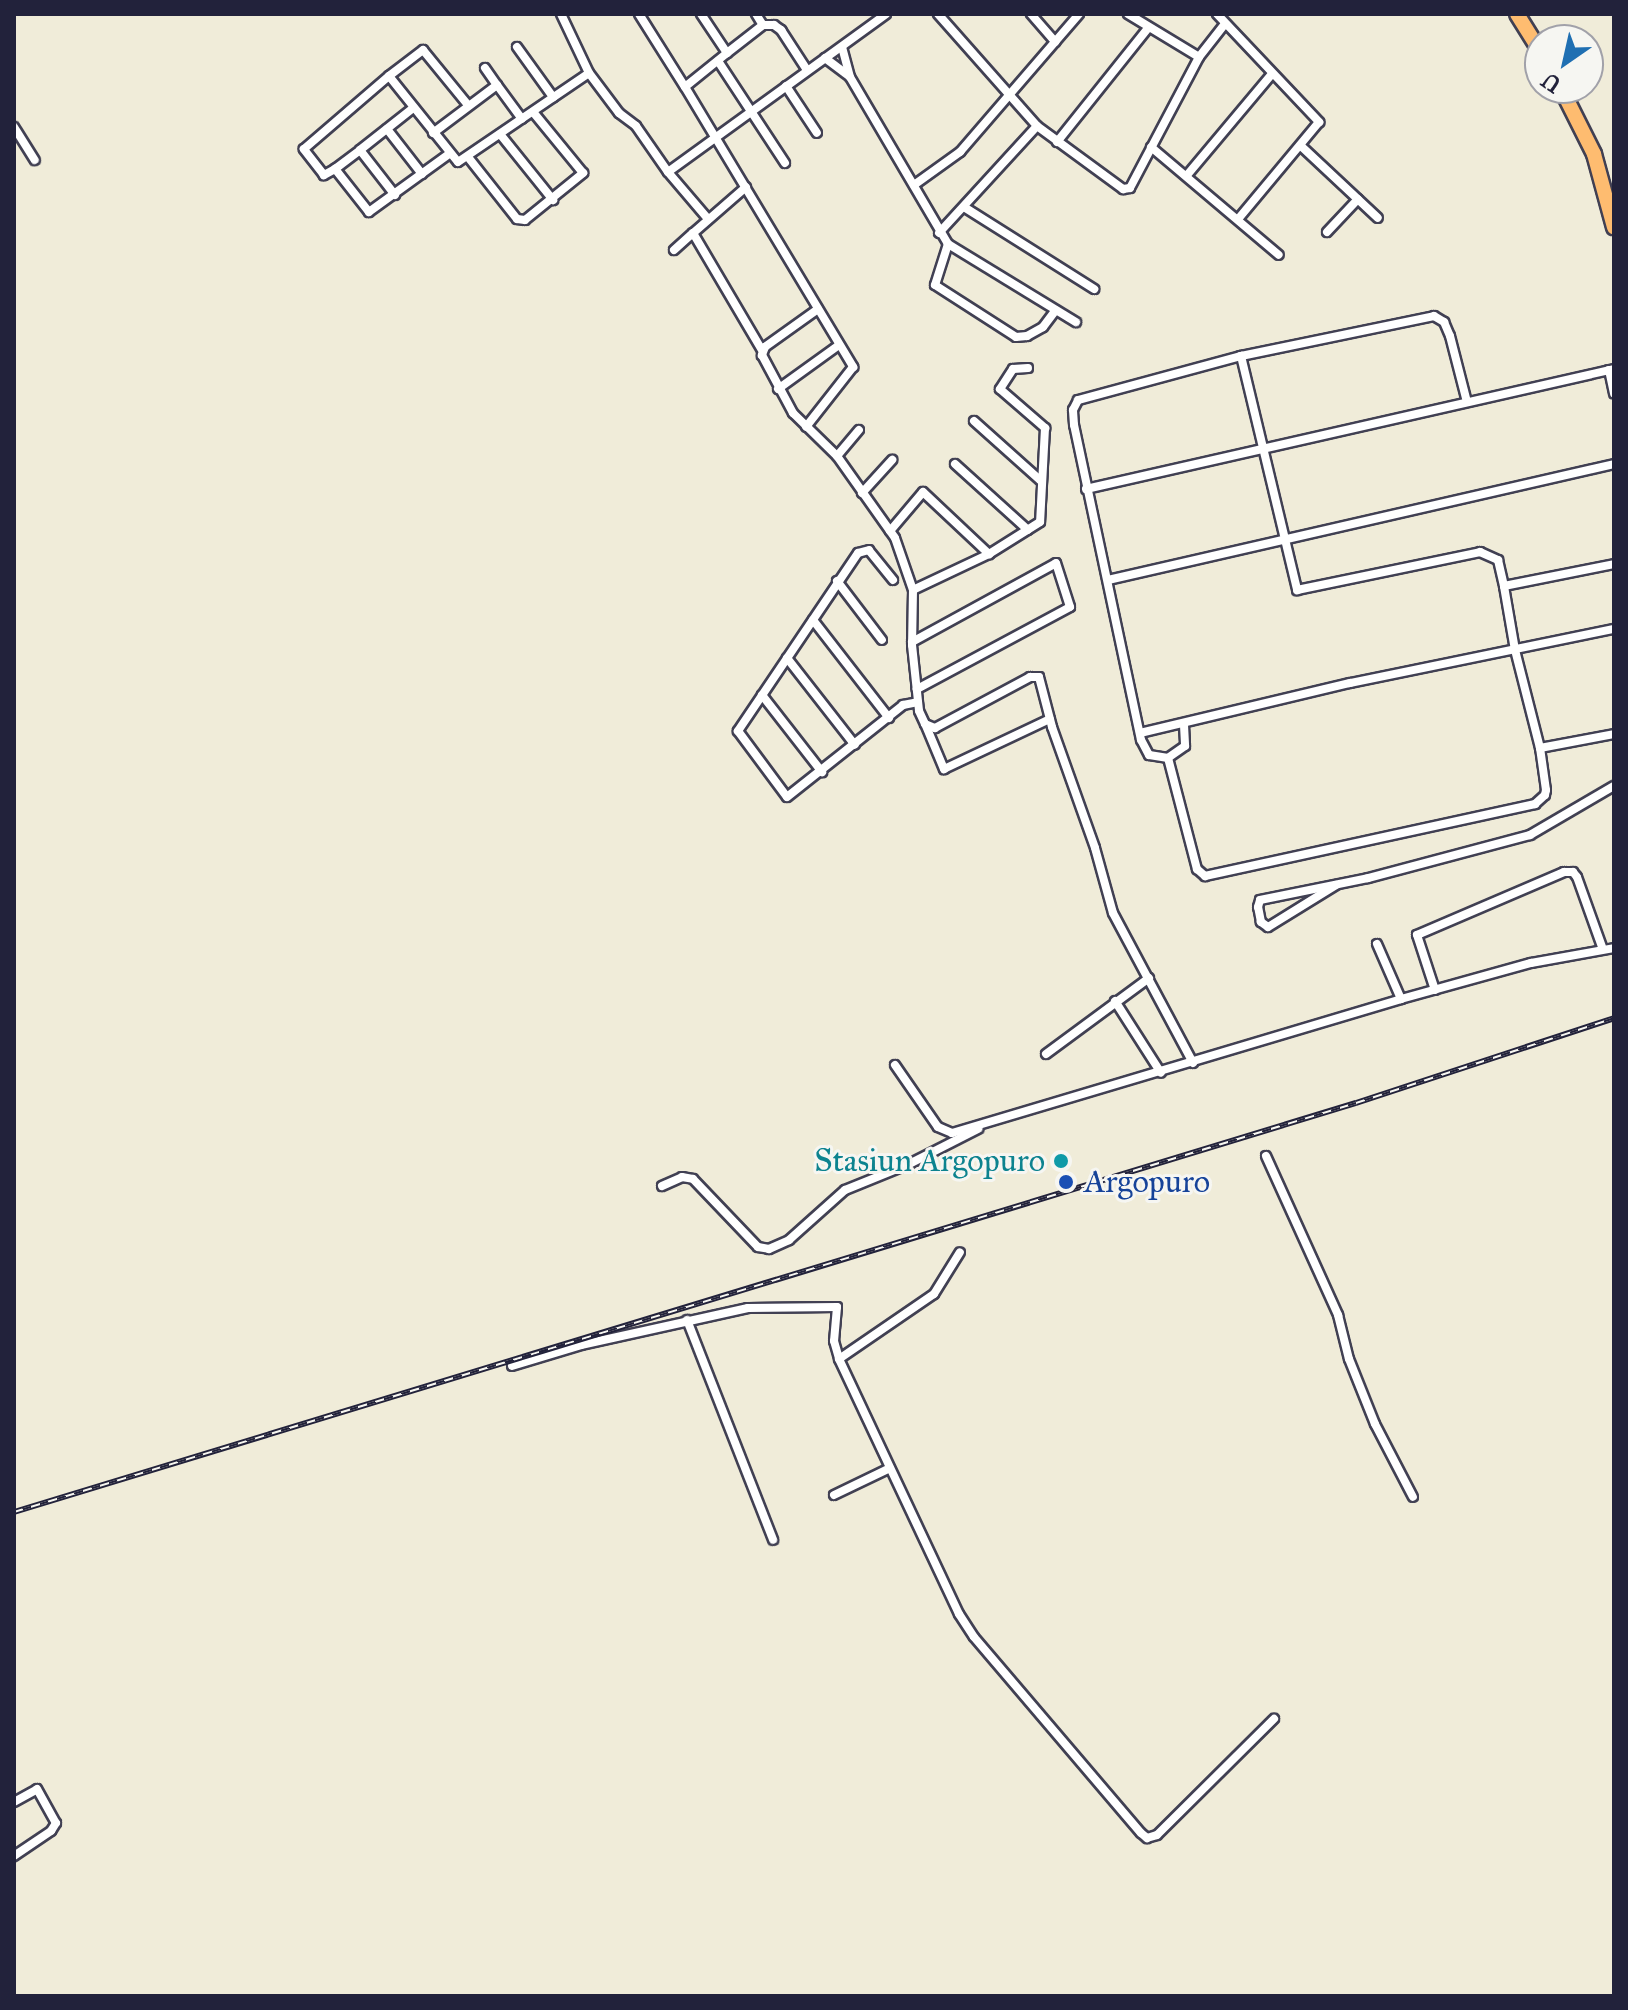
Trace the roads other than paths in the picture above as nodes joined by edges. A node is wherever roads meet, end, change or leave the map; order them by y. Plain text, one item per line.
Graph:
1 (561, 14) edge
2 (639, 14) edge
3 (701, 14) edge
4 (756, 14) edge
5 (886, 14) edge
6 (938, 14) edge
7 (1031, 14) edge
8 (1079, 14) edge
9 (1128, 14) edge
10 (1217, 14) edge
11 (763, 25) junction
12 (1224, 25) junction
13 (1148, 28) junction
14 (1055, 42) junction
15 (517, 47) dead end
16 (842, 47) junction
17 (727, 53) junction
18 (1199, 57) junction
19 (825, 58) junction
20 (718, 61) junction
21 (485, 68) dead end
22 (807, 70) junction
23 (589, 73) junction
24 (1272, 74) junction
25 (389, 76) junction
26 (850, 77) junction
27 (497, 85) junction
28 (786, 86) junction
29 (685, 87) junction
30 (559, 93) junction
31 (1009, 98) junction
32 (1569, 104) edge
33 (468, 105) junction
34 (413, 108) junction
35 (751, 111) junction
36 (533, 112) junction
37 (522, 119) junction
38 (1037, 126) junction
39 (14, 127) edge
40 (387, 129) junction
41 (433, 133) junction
42 (817, 133) dead end
43 (500, 134) junction
44 (712, 137) junction
45 (1057, 142) junction
46 (1301, 146) junction
47 (1151, 147) junction
48 (360, 150) junction
49 (449, 154) junction
50 (468, 157) junction
51 (35, 160) dead end
52 (785, 163) dead end
53 (335, 169) junction
54 (668, 172) junction
55 (422, 174) junction
56 (1188, 174) junction
57 (914, 185) junction
58 (746, 187) junction
59 (395, 195) junction
60 (1358, 199) junction
61 (553, 200) junction
62 (964, 207) junction
63 (1239, 218) junction
64 (1378, 218) dead end
65 (708, 219) junction
66 (1614, 227) edge
67 (1327, 232) dead end
68 (693, 233) junction
69 (939, 233) junction
70 (948, 244) junction
71 (674, 250) dead end
72 (1279, 255) dead end
73 (1094, 289) dead end
74 (818, 309) junction
75 (1056, 310) junction
76 (1076, 322) dead end
77 (839, 345) junction
78 (762, 350) junction
79 (1241, 356) junction
80 (1028, 368) dead end
81 (1611, 370) edge
82 (778, 389) junction
83 (1614, 393) edge
84 (1467, 402) junction
85 (974, 421) dead end
86 (806, 427) junction
87 (859, 430) dead end
88 (1263, 450) junction
89 (837, 456) junction
90 (892, 460) dead end
91 (955, 464) dead end
92 (1614, 464) edge
93 (1041, 481) junction
94 (1086, 489) junction
95 (862, 493) junction
96 (1028, 530) junction
97 (890, 531) junction
98 (1283, 539) junction
99 (989, 554) junction
100 (1614, 564) edge
101 (893, 580) dead end
102 (1108, 580) junction
103 (837, 581) junction
104 (1504, 586) junction
105 (913, 590) junction
106 (813, 620) junction
107 (1614, 629) edge
108 (882, 640) dead end
109 (912, 642) junction
110 (1515, 650) junction
111 (787, 658) junction
112 (917, 689) junction
113 (762, 695) junction
114 (918, 702) junction
115 (889, 718) junction
116 (1050, 719) junction
117 (925, 724) junction
118 (1184, 725) junction
119 (1140, 733) junction
120 (1614, 734) edge
121 (855, 745) junction
122 (1540, 748) junction
123 (1168, 758) junction
124 (822, 772) junction
125 (1614, 786) edge
126 (1336, 885) junction
127 (1377, 944) dead end
128 (1602, 947) junction
129 (1614, 948) edge
130 (1149, 978) junction
131 (1435, 990) junction
132 (1401, 999) junction
133 (1115, 1001) junction
134 (1046, 1054) dead end
135 (1193, 1063) junction
136 (895, 1065) dead end
137 (1161, 1073) junction
138 (993, 1122) junction
139 (1266, 1156) dead end
140 (662, 1186) dead end
141 (960, 1252) dead end
142 (687, 1320) junction
143 (839, 1359) junction
144 (512, 1366) dead end
145 (890, 1468) junction
146 (834, 1495) dead end
147 (1413, 1497) dead end
148 (773, 1540) dead end
149 (1274, 1719) dead end
150 (14, 1802) edge
151 (14, 1856) edge

1 - 23 street
2 - 29 street
3 - 17 street
4 - 11 street
5 - 16 street
6 - 31 street
7 - 14 street
8 - 14 street
9 - 13 street
10 - 12 street
11 - 17 street
11 - 22 street
12 - 18 street
12 - 24 street
13 - 18 street
13 - 45 street
14 - 31 street
15 - 30 street
16 - 19 street
16 - 26 street
17 - 20 street
18 - 47 street
19 - 22 street
19 - 26 street
20 - 29 street
20 - 35 street
21 - 27 street
22 - 28 street
23 - 30 street
23 - 54 street
24 - 46 street
24 - 56 street
25 - 33 street
25 - 34 street
25 - 53 street
26 - 57 street
27 - 33 street
27 - 37 street
28 - 35 street
28 - 42 street
29 - 44 street
30 - 36 street
31 - 38 street
31 - 57 street
32 - 66 highway
33 - 41 street
34 - 40 street
34 - 41 street
35 - 44 street
35 - 52 street
36 - 37 street
36 - 61 street
37 - 43 street
38 - 45 street
38 - 62 street
39 - 51 street
40 - 48 street
40 - 55 street
41 - 49 street
43 - 50 street
43 - 61 street
44 - 54 street
44 - 58 street
45 - 47 street
46 - 60 street
46 - 63 street
47 - 56 street
48 - 53 street
48 - 59 street
49 - 50 street
49 - 55 street
50 - 61 street
53 - 59 street
54 - 65 street
55 - 59 street
56 - 63 street
57 - 69 street
58 - 65 street
58 - 74 street
60 - 64 street
60 - 67 street
62 - 69 street
62 - 73 street
63 - 72 street
65 - 68 street
68 - 71 street
68 - 78 street
69 - 70 street
70 - 75 street
70 - 75 street
74 - 77 street
74 - 78 street
75 - 76 street
77 - 82 street
77 - 86 street
78 - 82 street
79 - 84 street
79 - 88 street
79 - 94 street
80 - 93 street
81 - 83 street
81 - 84 street
82 - 86 street
84 - 88 street
85 - 93 street
86 - 89 street
87 - 89 street
88 - 94 street
88 - 98 street
89 - 95 street
90 - 95 street
91 - 96 street
92 - 98 street
93 - 96 street
94 - 102 street
95 - 97 street
96 - 99 street
97 - 99 street
97 - 105 street
98 - 102 street
98 - 104 street
99 - 105 street
100 - 104 street
101 - 103 street
102 - 119 street
103 - 106 street
103 - 108 street
104 - 110 street
105 - 109 street
106 - 111 street
106 - 115 street
107 - 110 street
109 - 112 street
109 - 112 street
110 - 118 street
110 - 122 street
111 - 113 street
111 - 121 street
112 - 114 street
113 - 124 street
113 - 124 street
114 - 115 street
114 - 117 street
115 - 121 street
116 - 117 street
116 - 117 street
116 - 130 street
118 - 119 street
118 - 123 street
119 - 123 street
120 - 122 street
121 - 124 street
122 - 123 street
125 - 126 street
126 - 126 street
127 - 132 street
128 - 129 street
128 - 131 street
128 - 131 street
130 - 133 street
130 - 135 street
131 - 132 street
132 - 135 street
133 - 134 street
133 - 137 street
135 - 137 street
136 - 138 street
137 - 138 street
138 - 140 street
139 - 147 street
141 - 143 street
142 - 143 street
142 - 144 street
142 - 148 street
143 - 145 street
145 - 146 street
145 - 149 street
150 - 151 street

